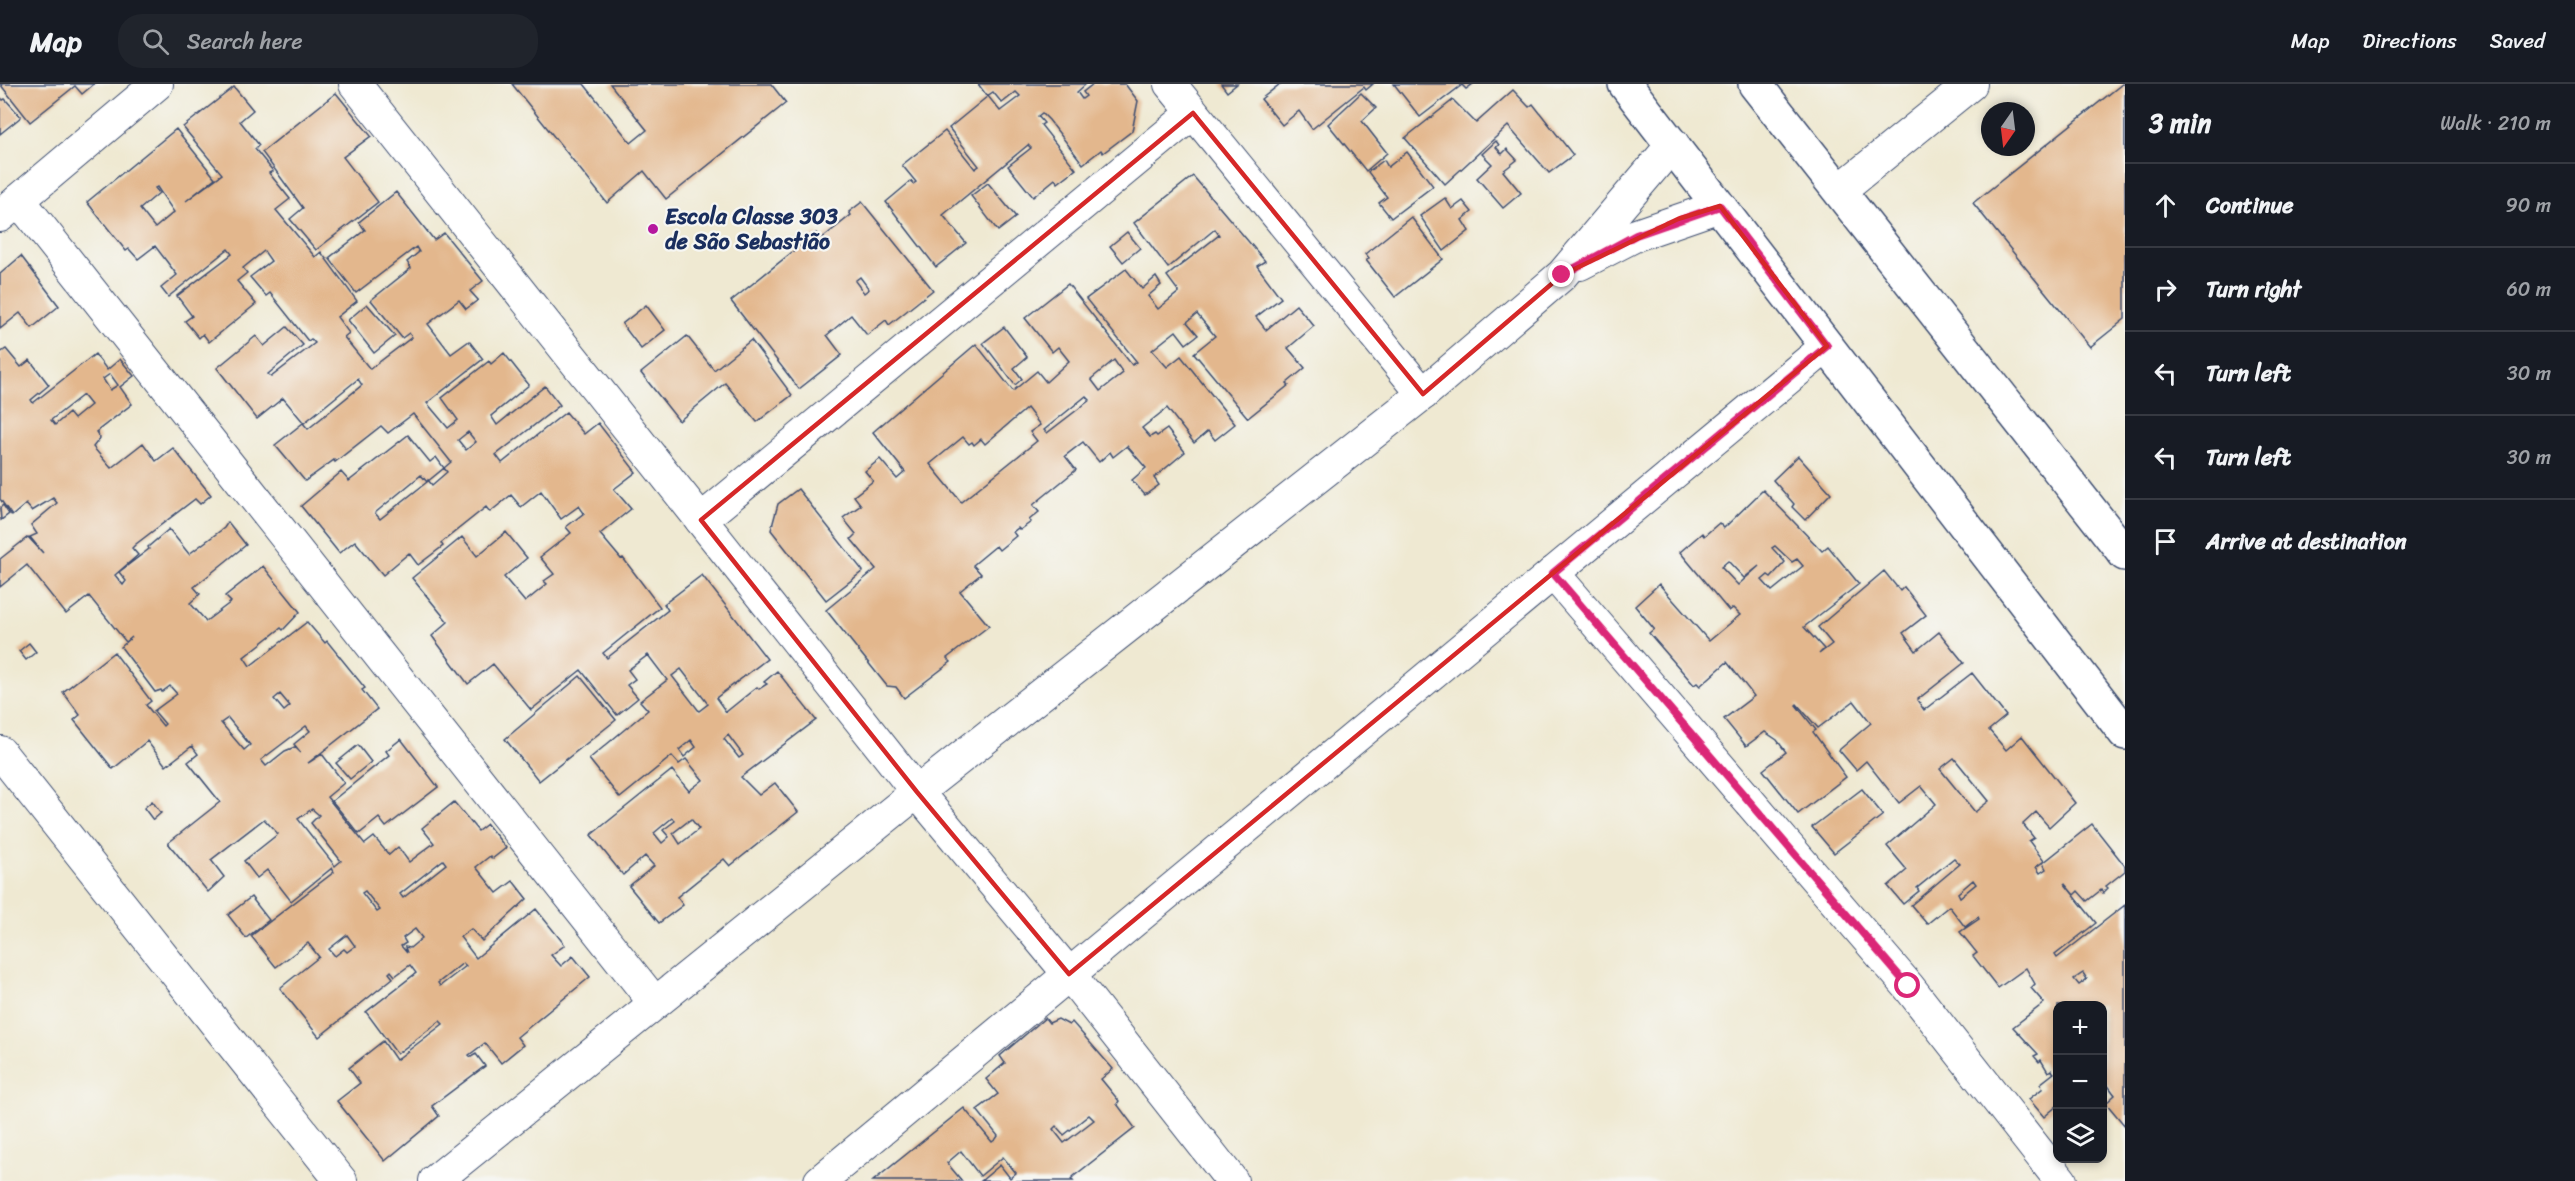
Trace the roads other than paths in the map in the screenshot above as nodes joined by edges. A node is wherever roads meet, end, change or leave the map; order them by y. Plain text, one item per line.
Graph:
1 (157, 84) edge
2 (355, 84) edge
3 (1170, 84) edge
4 (1625, 84) edge
5 (1755, 84) edge
6 (1971, 84) edge
7 (1193, 113) junction
8 (1673, 144) junction
9 (1840, 190) junction
10 (1720, 206) junction
11 (9, 208) edge
12 (1562, 275) junction
13 (1827, 346) junction
14 (1423, 394) junction
15 (701, 520) junction
16 (2125, 554) edge
17 (1553, 573) junction
18 (2125, 733) edge
19 (0, 752) edge
20 (917, 792) junction
21 (1069, 974) junction
22 (654, 1002) junction
23 (341, 1181) edge
24 (435, 1181) edge
25 (820, 1181) edge
26 (1232, 1181) edge
27 (2061, 1181) edge

1 - 11 street
2 - 15 street
3 - 7 street
4 - 8 street
5 - 9 street
6 - 9 street
7 - 14 street
7 - 15 street
8 - 10 street
8 - 12 street
9 - 16 street
10 - 12 street
10 - 13 street
11 - 22 street
12 - 14 street
13 - 17 street
13 - 18 street
14 - 20 street
15 - 20 street
17 - 21 street
17 - 27 street
19 - 23 street
20 - 21 street
20 - 22 street
21 - 25 street
21 - 26 street
22 - 24 street

